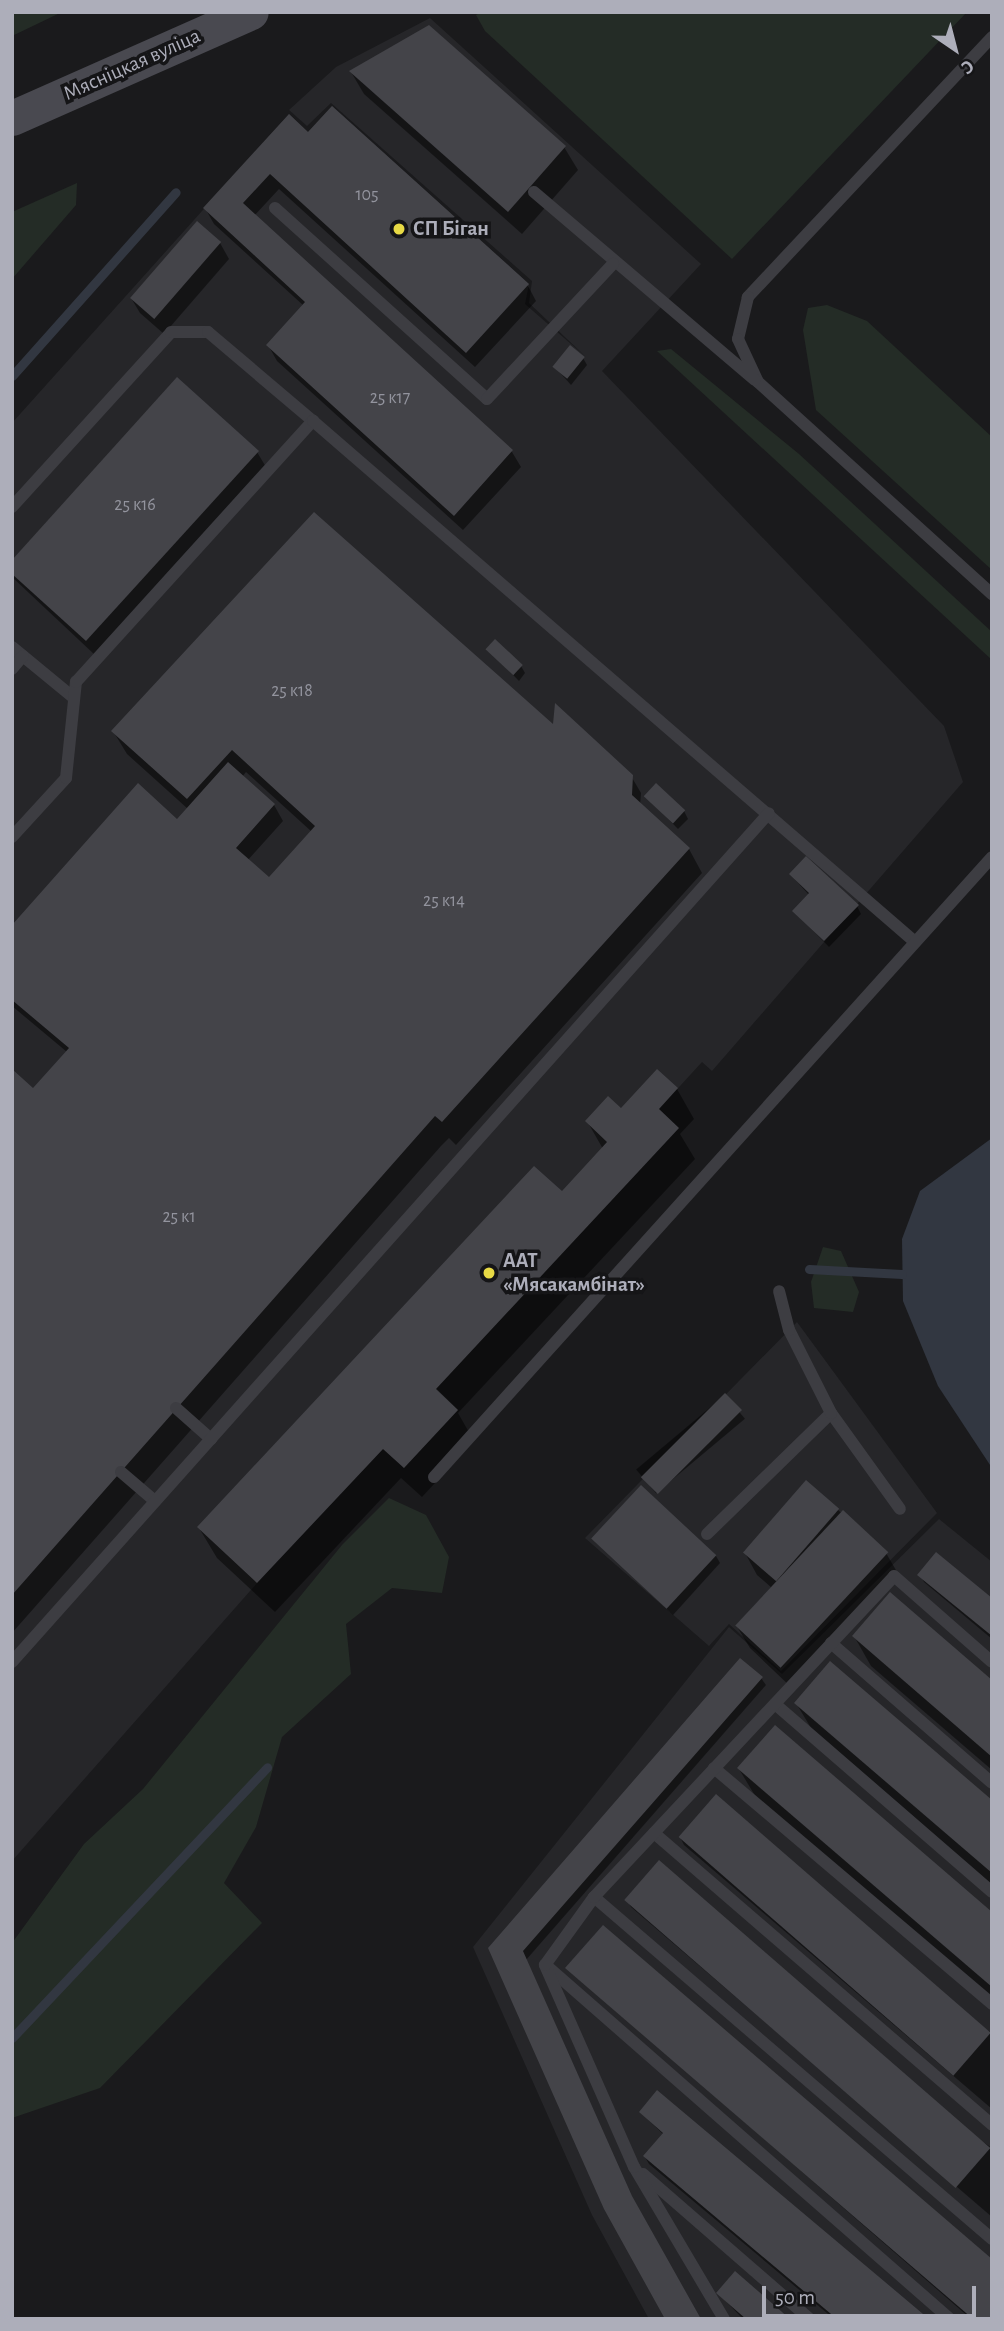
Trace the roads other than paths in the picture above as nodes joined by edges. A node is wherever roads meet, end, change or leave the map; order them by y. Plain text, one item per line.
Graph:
1 (251, 12) edge
2 (992, 37) edge
3 (12, 118) edge
4 (534, 192) dead end
5 (275, 208) dead end
6 (613, 264) junction
7 (758, 382) junction
8 (313, 421) junction
9 (12, 507) edge
10 (992, 594) edge
11 (12, 647) edge
12 (23, 656) junction
13 (12, 669) edge
14 (74, 698) junction
15 (769, 813) junction
16 (12, 837) edge
17 (992, 857) edge
18 (915, 942) junction
19 (779, 1292) dead end
20 (176, 1408) dead end
21 (831, 1413) junction
22 (211, 1439) junction
23 (121, 1472) dead end
24 (434, 1476) dead end
25 (155, 1502) junction
26 (900, 1509) dead end
27 (707, 1534) dead end
28 (831, 1643) junction
29 (12, 1662) edge
30 (992, 1662) edge
31 (775, 1704) junction
32 (714, 1769) junction
33 (992, 1783) edge
34 (654, 1833) junction
35 (992, 1892) edge
36 (594, 1897) junction
37 (545, 1965) junction
38 (992, 2004) edge
39 (992, 2125) edge
40 (634, 2167) junction
41 (992, 2239) edge
42 (724, 2319) edge
43 (810, 2319) edge
44 (950, 2319) edge

1 - 3 main road, Мясніцкая вуліца
2 - 7 lane
4 - 6 lane
5 - 6 lane
6 - 7 lane
7 - 10 lane
8 - 9 lane
8 - 14 lane
8 - 15 lane
11 - 12 lane
12 - 13 lane
12 - 14 lane
14 - 16 lane
15 - 18 lane
15 - 22 lane
17 - 18 lane
18 - 24 lane
19 - 21 lane
20 - 22 lane
21 - 26 lane
21 - 27 lane
22 - 25 lane
23 - 25 lane
25 - 29 lane
28 - 30 lane
28 - 31 lane
28 - 33 lane
31 - 32 lane
31 - 35 lane
32 - 34 lane
32 - 38 lane
34 - 36 lane
34 - 39 lane
36 - 37 lane
36 - 41 lane
37 - 40 lane
37 - 44 lane
40 - 42 lane
40 - 43 lane

